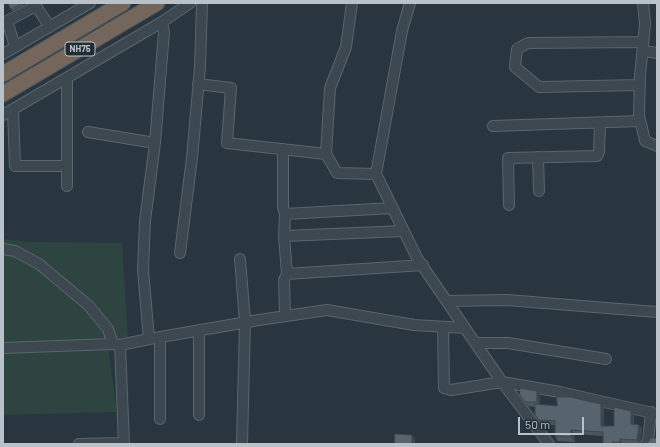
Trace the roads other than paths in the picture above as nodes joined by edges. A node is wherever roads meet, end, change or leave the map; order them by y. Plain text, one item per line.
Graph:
1 (90, 3) edge
2 (122, 3) edge
3 (157, 3) edge
4 (190, 3) edge
5 (202, 3) edge
6 (352, 3) edge
7 (410, 3) edge
8 (643, 3) edge
9 (162, 22) junction
10 (50, 27) junction
11 (15, 46) junction
12 (643, 47) junction
13 (657, 53) edge
14 (3, 54) edge
15 (3, 74) edge
16 (67, 78) junction
17 (198, 84) junction
18 (640, 85) junction
19 (3, 94) edge
20 (13, 110) junction
21 (3, 115) edge
22 (640, 121) junction
23 (600, 123) junction
24 (493, 126) dead end
25 (88, 132) dead end
26 (155, 143) junction
27 (657, 146) edge
28 (283, 149) junction
29 (326, 154) junction
30 (538, 157) junction
31 (67, 166) junction
32 (376, 174) junction
33 (67, 186) dead end
34 (539, 191) dead end
35 (509, 205) dead end
36 (393, 208) junction
37 (285, 214) junction
38 (404, 231) junction
39 (284, 236) junction
40 (3, 249) edge
41 (180, 253) dead end
42 (240, 259) dead end
43 (423, 265) junction
44 (287, 274) junction
45 (447, 301) junction
46 (657, 312) edge
47 (285, 316) junction
48 (245, 322) junction
49 (443, 327) junction
50 (465, 328) junction
51 (199, 330) junction
52 (160, 337) junction
53 (149, 339) junction
54 (475, 343) junction
55 (117, 345) junction
56 (3, 348) edge
57 (606, 359) dead end
58 (502, 382) junction
59 (654, 413) edge
60 (199, 415) dead end
61 (160, 419) dead end
62 (79, 444) edge
63 (124, 444) edge
64 (242, 444) edge
65 (549, 444) edge
66 (646, 444) edge

1 - 10 street
2 - 15 highway, NH75
3 - 19 highway, NH75
4 - 9 street
5 - 17 street
6 - 29 street
7 - 32 street
8 - 12 street
9 - 16 street
9 - 26 street
10 - 11 street
10 - 11 street
11 - 14 street
12 - 13 street
12 - 18 street
12 - 18 street
16 - 20 street
16 - 31 street
17 - 28 street
17 - 41 street
18 - 22 street
20 - 21 street
20 - 31 street
22 - 23 street
22 - 27 street
23 - 24 street
23 - 30 street
25 - 26 street
26 - 53 street
28 - 29 street
28 - 37 street
29 - 32 street
30 - 34 street
30 - 35 street
31 - 33 street
32 - 36 street
36 - 37 street
36 - 38 street
37 - 39 street
38 - 39 street
38 - 43 street
39 - 44 street
40 - 55 street
42 - 48 street
43 - 44 street
43 - 45 street
44 - 47 street
45 - 46 street
45 - 50 street
47 - 48 street
47 - 49 street
48 - 51 street
48 - 64 street
49 - 50 street
49 - 58 street
50 - 54 street
51 - 52 street
51 - 60 street
52 - 53 street
52 - 61 street
53 - 55 street
54 - 57 street
54 - 58 street
55 - 56 street
55 - 63 street
58 - 59 street
58 - 65 street
59 - 66 street
62 - 63 street

